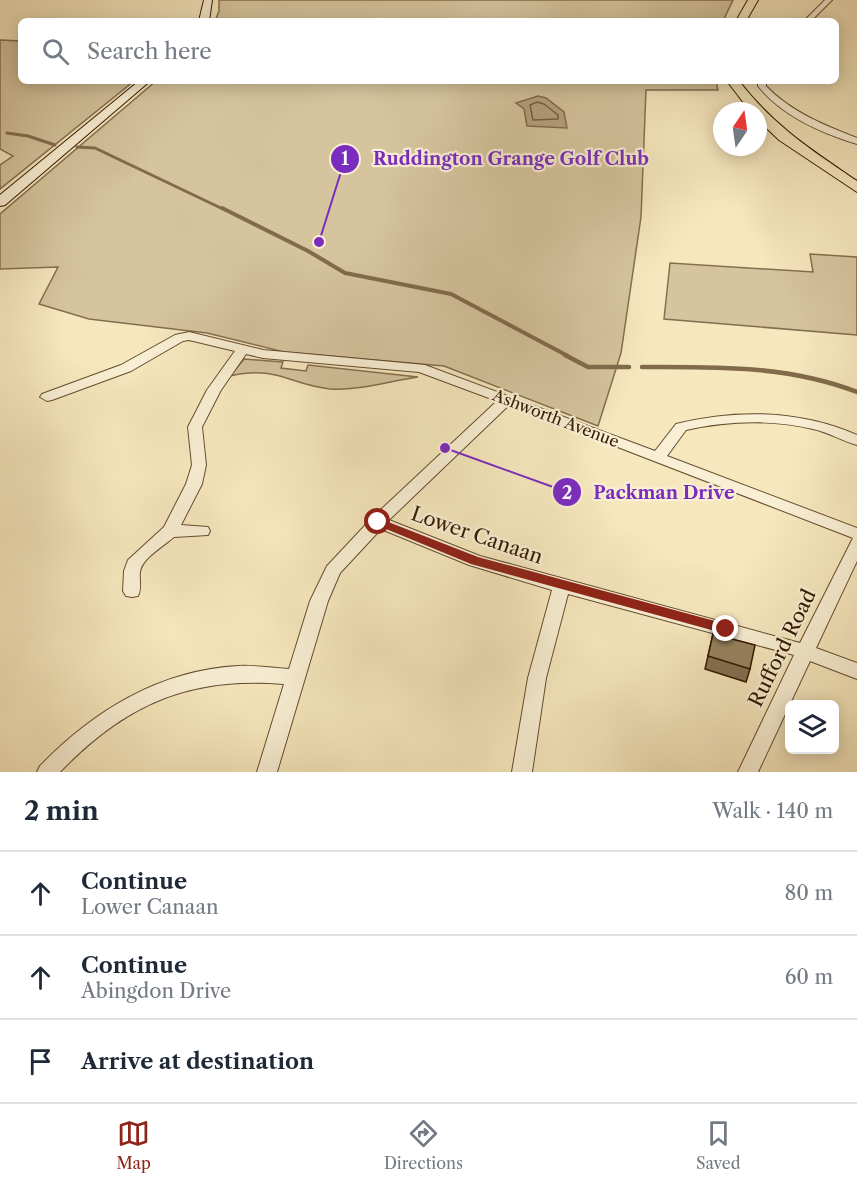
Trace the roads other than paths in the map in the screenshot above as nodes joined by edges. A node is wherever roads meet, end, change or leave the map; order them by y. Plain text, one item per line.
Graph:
1 (208, 0) edge
2 (753, 0) edge
3 (829, 0) edge
4 (205, 18) edge
5 (743, 18) edge
6 (810, 18) edge
7 (141, 84) edge
8 (735, 84) edge
9 (762, 84) edge
10 (749, 102) edge
11 (767, 121) edge
12 (857, 141) edge
13 (857, 188) edge
14 (0, 202) edge
15 (243, 349) junction
16 (47, 396) dead end
17 (507, 399) junction
18 (857, 440) edge
19 (658, 457) junction
20 (378, 522) junction
21 (170, 531) junction
22 (202, 531) dead end
23 (857, 534) edge
24 (857, 543) edge
25 (562, 586) junction
26 (132, 591) dead end
27 (806, 651) junction
28 (857, 671) edge
29 (296, 677) junction
30 (47, 772) edge
31 (267, 772) edge
32 (522, 772) edge
33 (748, 772) edge

1 - 4 main road
2 - 5 main road
3 - 6 street
7 - 14 main road
8 - 10 main road
9 - 12 street
11 - 13 main road
15 - 16 street, Ashworth Avenue
15 - 17 street, Ashworth Avenue
15 - 21 street
17 - 19 street, Ashworth Avenue
17 - 20 street
18 - 19 street
19 - 23 street, Ashworth Avenue
20 - 25 street, Lower Canaan
20 - 29 street
21 - 22 street
21 - 26 street
24 - 27 street, Rufford Road
25 - 27 street, Lower Canaan
25 - 32 street
27 - 28 street, Lower Canaan
27 - 33 street, Rufford Road
29 - 30 street
29 - 31 street

